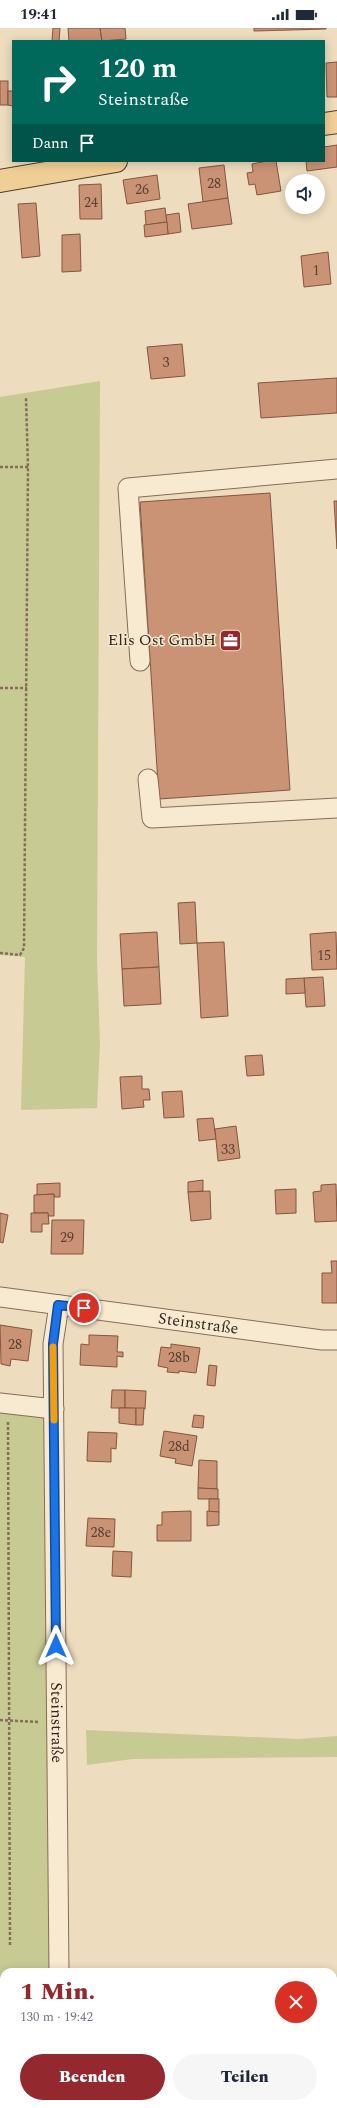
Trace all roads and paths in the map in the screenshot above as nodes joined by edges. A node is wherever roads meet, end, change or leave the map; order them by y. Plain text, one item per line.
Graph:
1 (337, 122) edge
2 (325, 124) edge
3 (110, 162) edge
4 (0, 181) edge
5 (26, 398) dead end
6 (0, 467) edge
7 (28, 467) junction
8 (337, 469) edge
9 (140, 661) dead end
10 (0, 688) edge
11 (27, 688) junction
12 (148, 780) dead end
13 (337, 808) edge
14 (0, 953) edge
15 (0, 1297) edge
16 (58, 1305) junction
17 (337, 1340) edge
18 (3, 1404) edge
19 (54, 1409) junction
20 (0, 1720) edge
21 (10, 1721) junction
22 (57, 1722) junction
23 (10, 1945) dead end
24 (59, 1968) edge

1 - 2 main road
3 - 4 main road
5 - 7 path
6 - 7 path
7 - 11 path
8 - 9 street
10 - 11 path
11 - 14 path
12 - 13 street
15 - 16 street, Steinstraße
16 - 17 street, Steinstraße
16 - 19 street, Steinstraße
18 - 19 street
18 - 21 path
19 - 22 street, Steinstraße
20 - 21 path
21 - 22 path
21 - 23 path
22 - 24 street, Steinstraße

